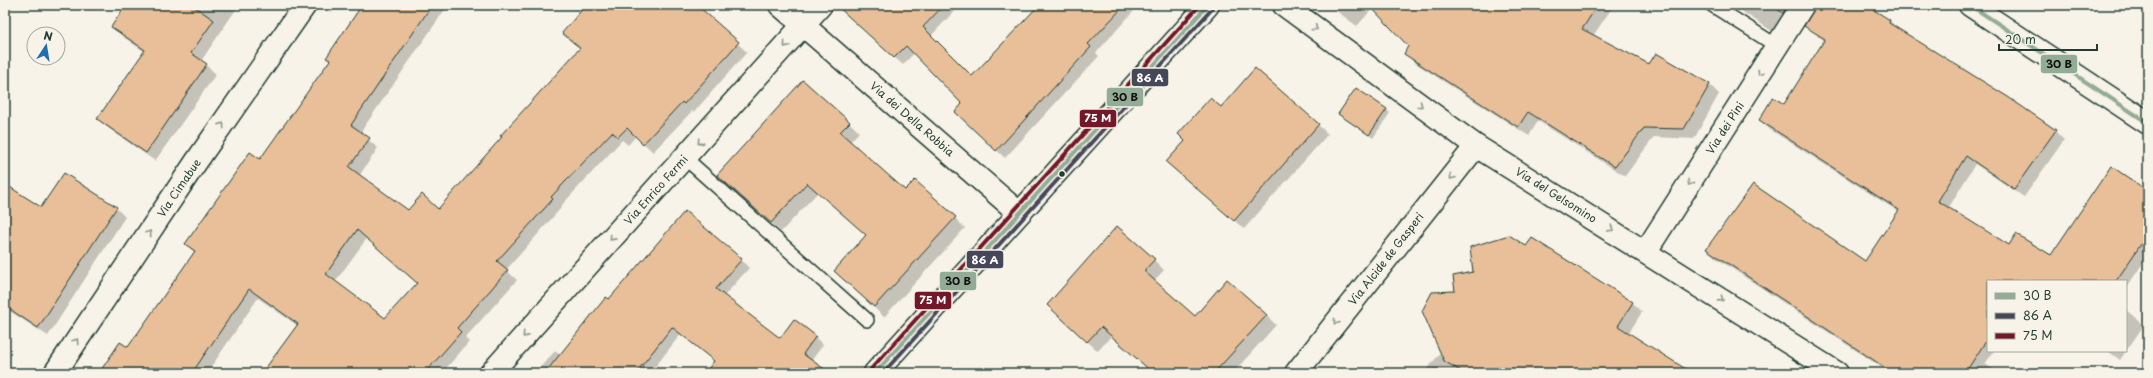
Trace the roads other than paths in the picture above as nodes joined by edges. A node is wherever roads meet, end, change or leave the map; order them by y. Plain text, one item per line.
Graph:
1 (305, 5) edge
2 (780, 5) edge
3 (821, 5) edge
4 (1208, 5) edge
5 (1284, 5) edge
6 (1712, 5) edge
7 (1804, 5) edge
8 (1970, 5) edge
9 (804, 24) junction
10 (1777, 46) junction
11 (2148, 123) edge
12 (1476, 146) junction
13 (685, 158) junction
14 (1019, 214) junction
15 (1646, 251) junction
16 (867, 320) dead end
17 (55, 373) edge
18 (491, 373) edge
19 (875, 373) edge
20 (1296, 373) edge
21 (1837, 373) edge

17 -> 1 street, Via Cimabue
2 - 9 street, Via dei Della Robbia
3 - 9 street, Via Enrico Fermi
4 - 14 street
5 -> 12 street, Via del Gelsomino
6 - 10 lane
7 - 10 street, Via dei Pini
8 - 11 street
9 -> 13 street, Via Enrico Fermi
9 - 14 street, Via dei Della Robbia
10 -> 15 street, Via dei Pini
12 -> 15 street, Via del Gelsomino
12 -> 20 street, Via Alcide de Gasperi
13 - 16 lane
13 -> 18 street, Via Enrico Fermi
14 - 19 street
15 -> 21 street, Via del Gelsomino

